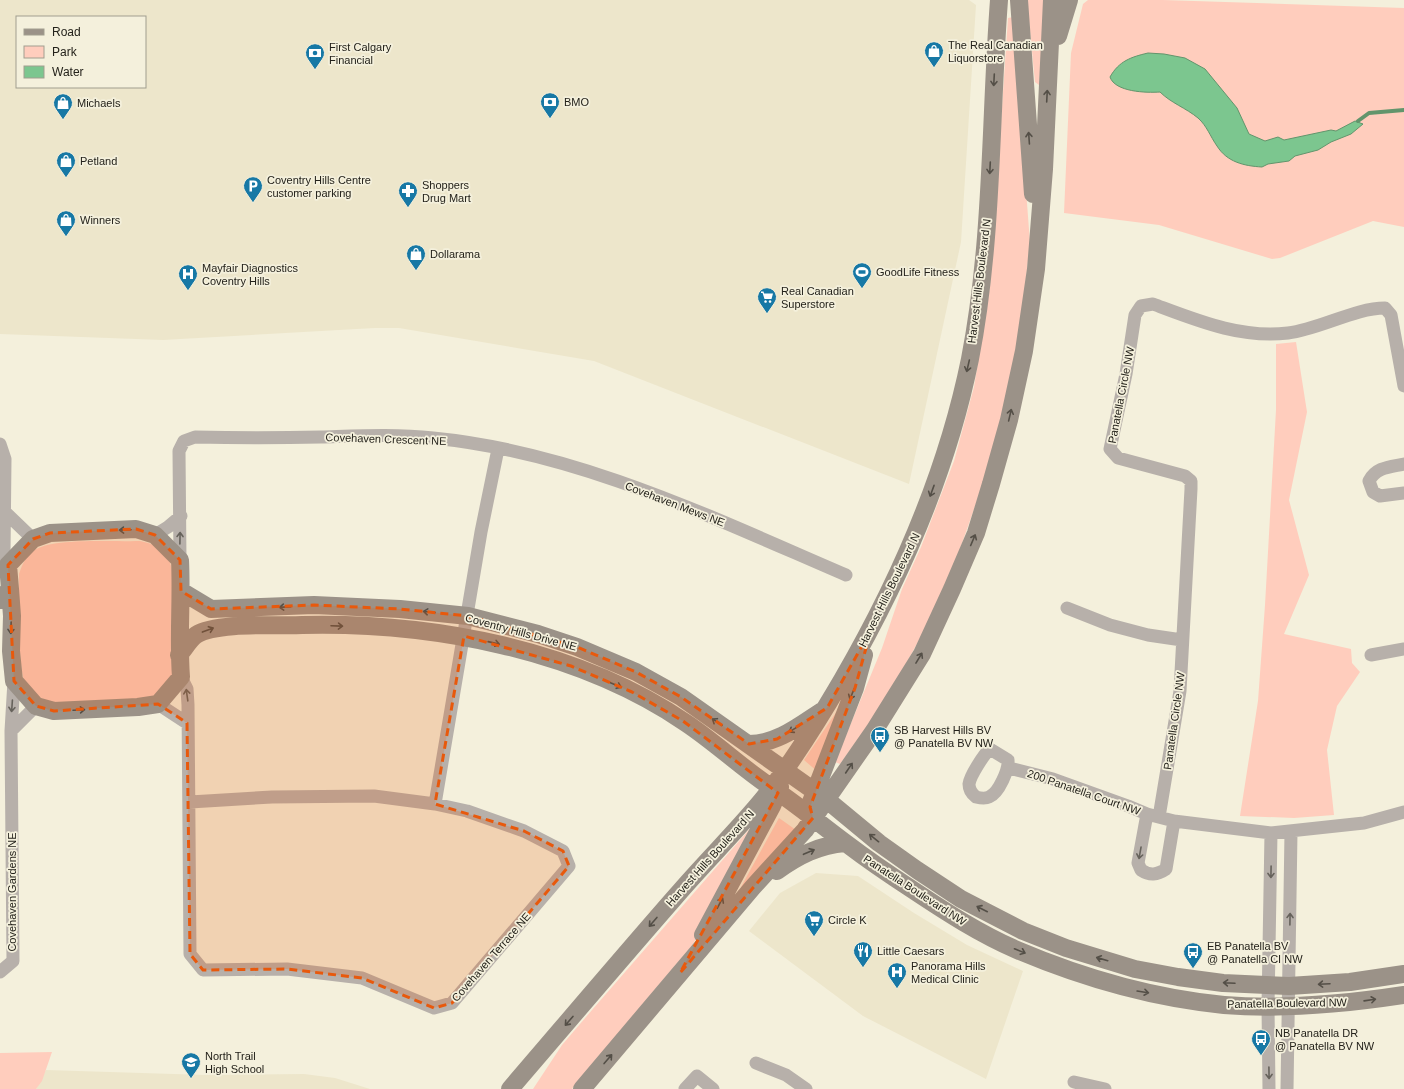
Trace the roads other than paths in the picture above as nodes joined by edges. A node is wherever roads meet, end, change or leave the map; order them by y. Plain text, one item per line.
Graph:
1 (1019, 0) edge
2 (1052, 0) edge
3 (1069, 0) edge
4 (995, 4) edge
5 (1048, 71) junction
6 (1037, 247) junction
7 (1404, 386) edge
8 (0, 444) edge
9 (498, 449) junction
10 (1404, 464) edge
11 (1404, 492) edge
12 (5, 512) junction
13 (181, 516) junction
14 (155, 535) junction
15 (33, 539) junction
16 (180, 560) junction
17 (8, 565) junction
18 (846, 575) dead end
19 (181, 591) junction
20 (5, 594) edge
21 (1067, 608) dead end
22 (468, 616) junction
23 (871, 630) junction
24 (464, 636) junction
25 (1182, 640) junction
26 (5, 647) edge
27 (1404, 649) edge
28 (180, 655) junction
29 (1371, 655) dead end
30 (181, 677) junction
31 (14, 681) junction
32 (158, 704) junction
33 (36, 706) junction
34 (827, 708) junction
35 (187, 718) junction
36 (10, 731) junction
37 (749, 744) junction
38 (1009, 768) dead end
39 (784, 769) junction
40 (775, 789) junction
41 (821, 795) junction
42 (190, 802) junction
43 (435, 804) junction
44 (6, 806) edge
45 (1404, 812) edge
46 (1153, 816) junction
47 (813, 818) junction
48 (1174, 821) junction
49 (1291, 832) junction
50 (1271, 833) junction
51 (845, 843) junction
52 (753, 887) junction
53 (0, 972) edge
54 (680, 973) junction
55 (1404, 974) edge
56 (1268, 985) junction
57 (1290, 986) junction
58 (1404, 995) edge
59 (1268, 1006) junction
60 (1289, 1006) junction
61 (533, 1062) junction
62 (756, 1063) dead end
63 (1074, 1082) dead end
64 (510, 1089) edge
65 (520, 1089) edge
66 (582, 1089) edge
67 (685, 1089) edge
68 (713, 1089) edge
69 (806, 1089) edge
70 (1105, 1089) edge
71 (1269, 1089) edge
72 (1287, 1089) edge

6 -> 1 main road
2 - 5 main road
3 - 5 main road
4 -> 23 main road, Harvest Hills Boulevard N
6 -> 5 main road
41 -> 6 main road
7 - 25 street, Panatella Circle NW
8 - 12 street
9 - 13 street, Covehaven Crescent NE
9 - 18 street, Covehaven Mews NE
9 - 22 street
10 - 11 street
12 - 15 street
12 - 17 street
13 - 14 street
16 -> 13 street, Covehaven Crescent NE
14 -> 15 main road
14 - 16 main road
15 - 17 main road
16 - 19 main road
17 - 20 main road
22 -> 19 main road, Coventry Hills Drive NE
19 - 28 main road
20 -> 26 main road
21 - 25 street
22 - 24 street
37 -> 22 main road, Coventry Hills Drive NE
23 - 34 main road, Harvest Hills Boulevard N
23 -> 41 main road
28 -> 24 main road, Coventry Hills Drive NE
24 -> 40 main road, Coventry Hills Drive NE
24 - 43 street
25 - 46 street, Panatella Circle NW
26 - 31 main road
27 - 29 street
28 - 30 main road
30 - 32 main road
35 -> 30 street
31 - 33 main road
31 -> 36 street, Covehaven Gardens NE
33 -> 32 main road
32 - 35 street
33 - 36 street
34 -> 37 main road
34 - 39 main road, Harvest Hills Boulevard N
35 - 42 street, Covehaven Terrace NE
36 - 44 street, Covehaven Gardens NE
37 - 39 main road, Coventry Hills Drive NE
38 - 46 street, 200 Panatella Court NW
39 - 40 main road, Harvest Hills Boulevard N
39 - 41 main road, Panatella Boulevard NW
40 - 47 main road, Panatella Boulevard NW
54 -> 40 main road
40 -> 61 main road, Harvest Hills Boulevard N
41 - 47 main road
56 -> 41 main road, Panatella Boulevard NW
42 - 43 street, Covehaven Terrace NE
42 - 43 street, Covehaven Terrace NE
44 - 53 street, Covehaven Gardens NE
45 - 49 street
46 - 48 street
46 -> 48 street, Panatella Circle NW
47 - 51 main road, Panatella Boulevard NW
47 - 52 main road
48 - 50 street
49 - 50 street
57 -> 49 street
50 -> 56 street
52 -> 51 main road
51 -> 59 main road, Panatella Boulevard NW
52 - 54 main road
66 -> 54 main road
55 -> 57 main road, Panatella Boulevard NW
56 - 57 main road, Panatella Boulevard NW
56 - 59 street
57 - 60 street
60 -> 58 main road, Panatella Boulevard NW
59 - 60 main road, Panatella Boulevard NW
59 -> 71 street
60 - 72 street
61 - 64 main road, Harvest Hills Boulevard N
61 - 65 main road
62 - 69 street
63 - 70 street
67 - 68 street

